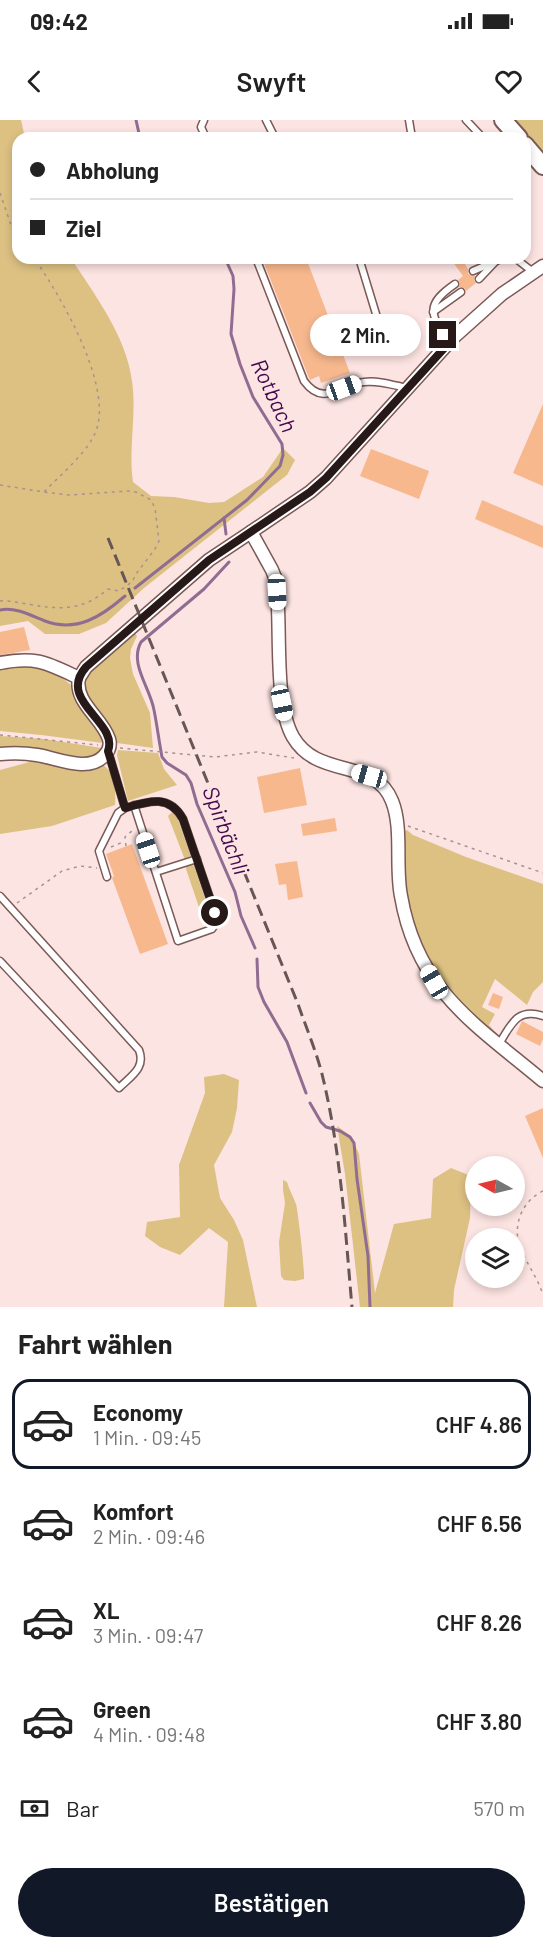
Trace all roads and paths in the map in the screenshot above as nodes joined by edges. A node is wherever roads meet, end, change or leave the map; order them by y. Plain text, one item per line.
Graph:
1 (466, 120) edge
2 (503, 120) edge
3 (477, 132) edge
4 (514, 132) edge
5 (531, 152) edge
6 (543, 166) edge
7 (0, 193) edge
8 (12, 228) edge
9 (38, 264) edge
10 (258, 264) edge
11 (361, 264) edge
12 (489, 264) edge
13 (496, 264) edge
14 (538, 269) edge
15 (473, 271) dead end
16 (479, 279) dead end
17 (454, 284) dead end
18 (461, 292) dead end
19 (433, 312) junction
20 (380, 327) dead end
21 (448, 344) junction
22 (407, 388) junction
23 (0, 485) edge
24 (44, 492) junction
25 (251, 532) junction
26 (0, 601) edge
27 (0, 663) edge
28 (79, 678) junction
29 (0, 735) edge
30 (109, 749) junction
31 (305, 753) junction
32 (0, 754) edge
33 (134, 806) junction
34 (125, 808) junction
35 (397, 822) junction
36 (141, 828) junction
37 (124, 842) junction
38 (112, 846) dead end
39 (126, 846) dead end
40 (197, 859) junction
41 (103, 866) junction
42 (156, 872) junction
43 (543, 873) edge
44 (107, 877) dead end
45 (0, 896) edge
46 (10, 908) junction
47 (0, 961) edge
48 (543, 1016) edge
49 (499, 1044) junction
50 (543, 1082) edge
51 (543, 1191) edge
52 (543, 1295) edge

1 - 3 lane
2 - 4 main road
5 - 6 main road
7 - 8 path
9 - 24 path
10 - 22 lane
11 - 20 lane
12 - 15 lane
13 - 16 lane
14 - 21 street
17 - 19 lane
18 - 19 lane
19 - 21 lane
21 - 22 street
22 - 25 street
23 - 24 path
24 - 26 path
25 - 28 street
25 - 31 street
27 - 28 street
28 - 30 street
29 - 30 path
30 - 31 path
30 - 32 street
30 - 34 lane
31 - 35 street
33 - 34 lane
33 - 36 lane
33 - 40 lane
34 - 41 lane
35 - 43 path
35 - 49 street
36 - 37 path
36 - 42 lane
37 - 38 path
37 - 39 path
40 - 42 lane
40 - 42 lane
41 - 44 lane
41 - 46 path
45 - 46 lane
46 - 47 lane
48 - 49 lane
49 - 50 street
51 - 52 path

